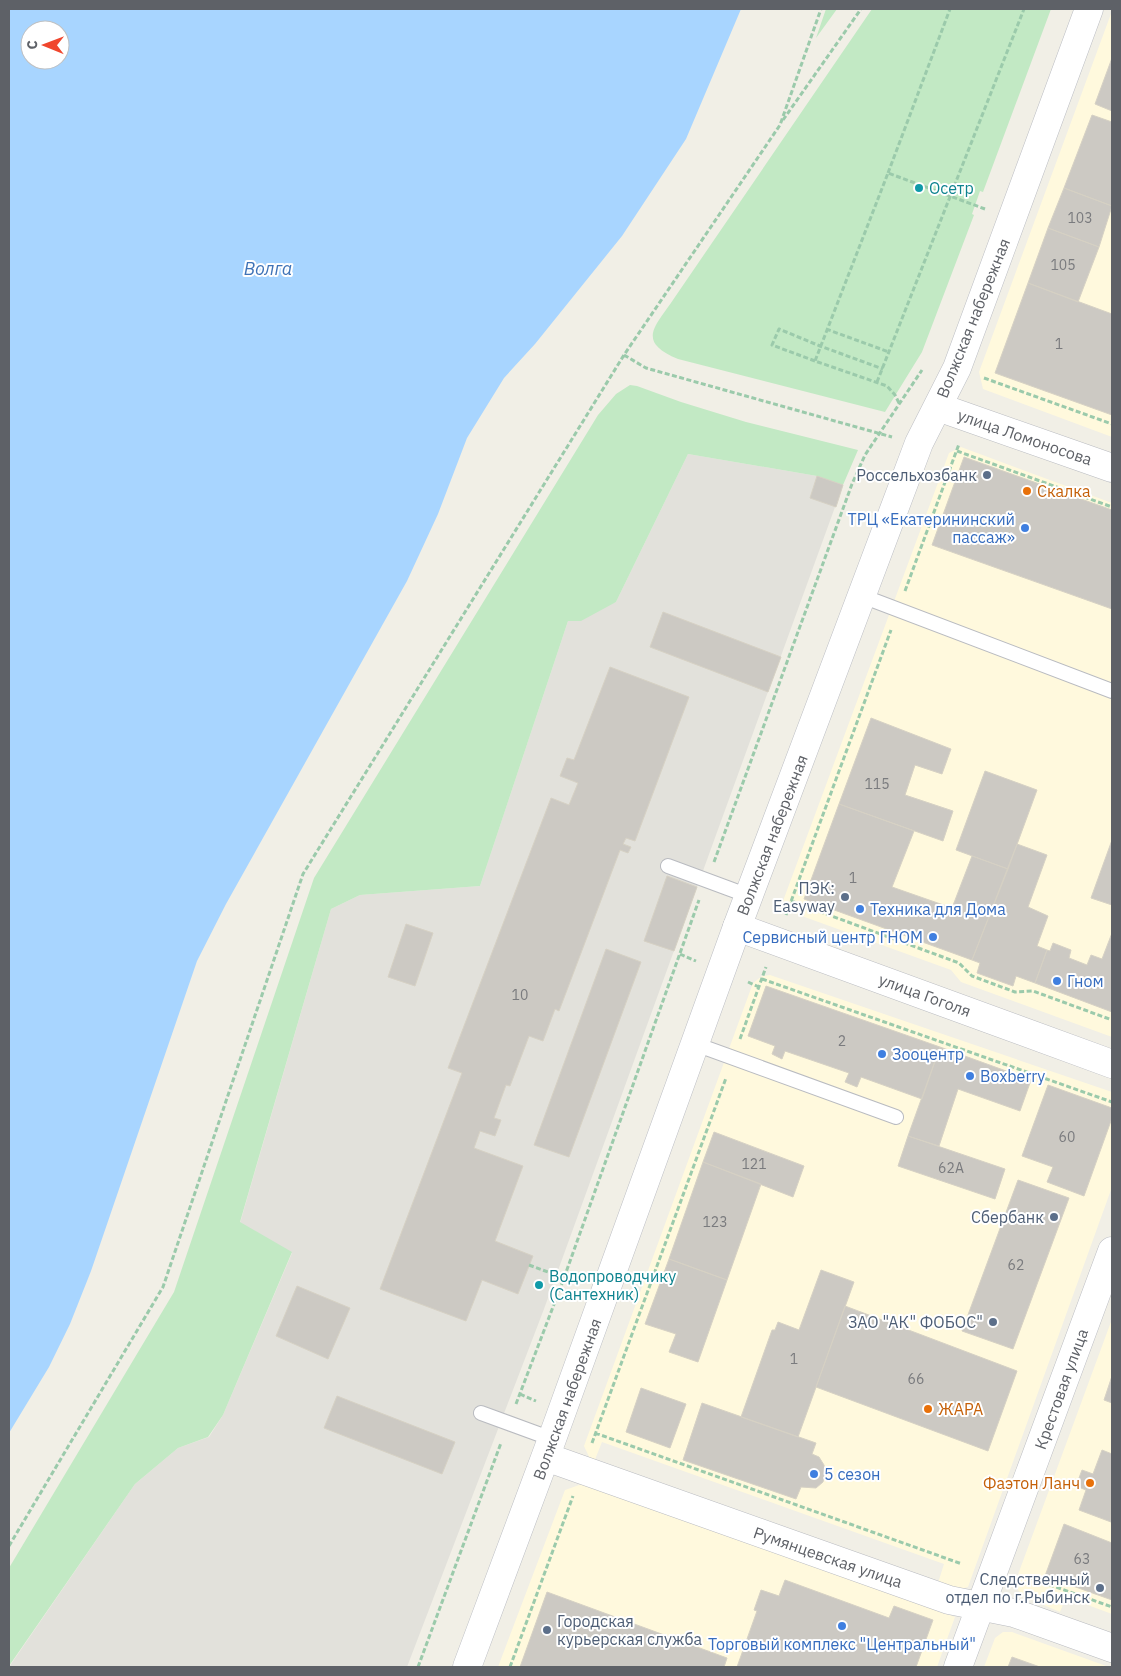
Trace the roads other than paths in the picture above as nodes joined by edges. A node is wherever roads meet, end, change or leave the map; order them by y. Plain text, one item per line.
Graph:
1 (1089, 9) edge
2 (938, 407) junction
3 (1112, 468) edge
4 (862, 596) junction
5 (1112, 691) edge
6 (668, 866) dead end
7 (749, 896) junction
8 (737, 926) junction
9 (695, 1044) junction
10 (1112, 1064) edge
11 (896, 1117) dead end
12 (1112, 1251) edge
13 (481, 1413) dead end
14 (549, 1448) junction
15 (980, 1606) junction
16 (1112, 1648) edge
17 (467, 1667) edge
18 (958, 1667) edge

1 - 2 street, Волжская набережная
2 - 3 street, улица Ломоносова
2 - 4 street, Волжская набережная
4 - 5 lane
4 - 7 street, Волжская набережная
6 - 7 lane
7 - 8 street, Волжская набережная
8 - 9 street, Волжская набережная
8 - 10 street, улица Гоголя
9 - 11 lane
9 - 14 street, Волжская набережная
12 - 15 street, Крестовая улица
13 - 14 lane
14 - 15 street, Румянцевская улица
14 - 17 street, Волжская набережная
15 - 16 street, Румянцевская улица
15 - 18 street, Крестовая улица

